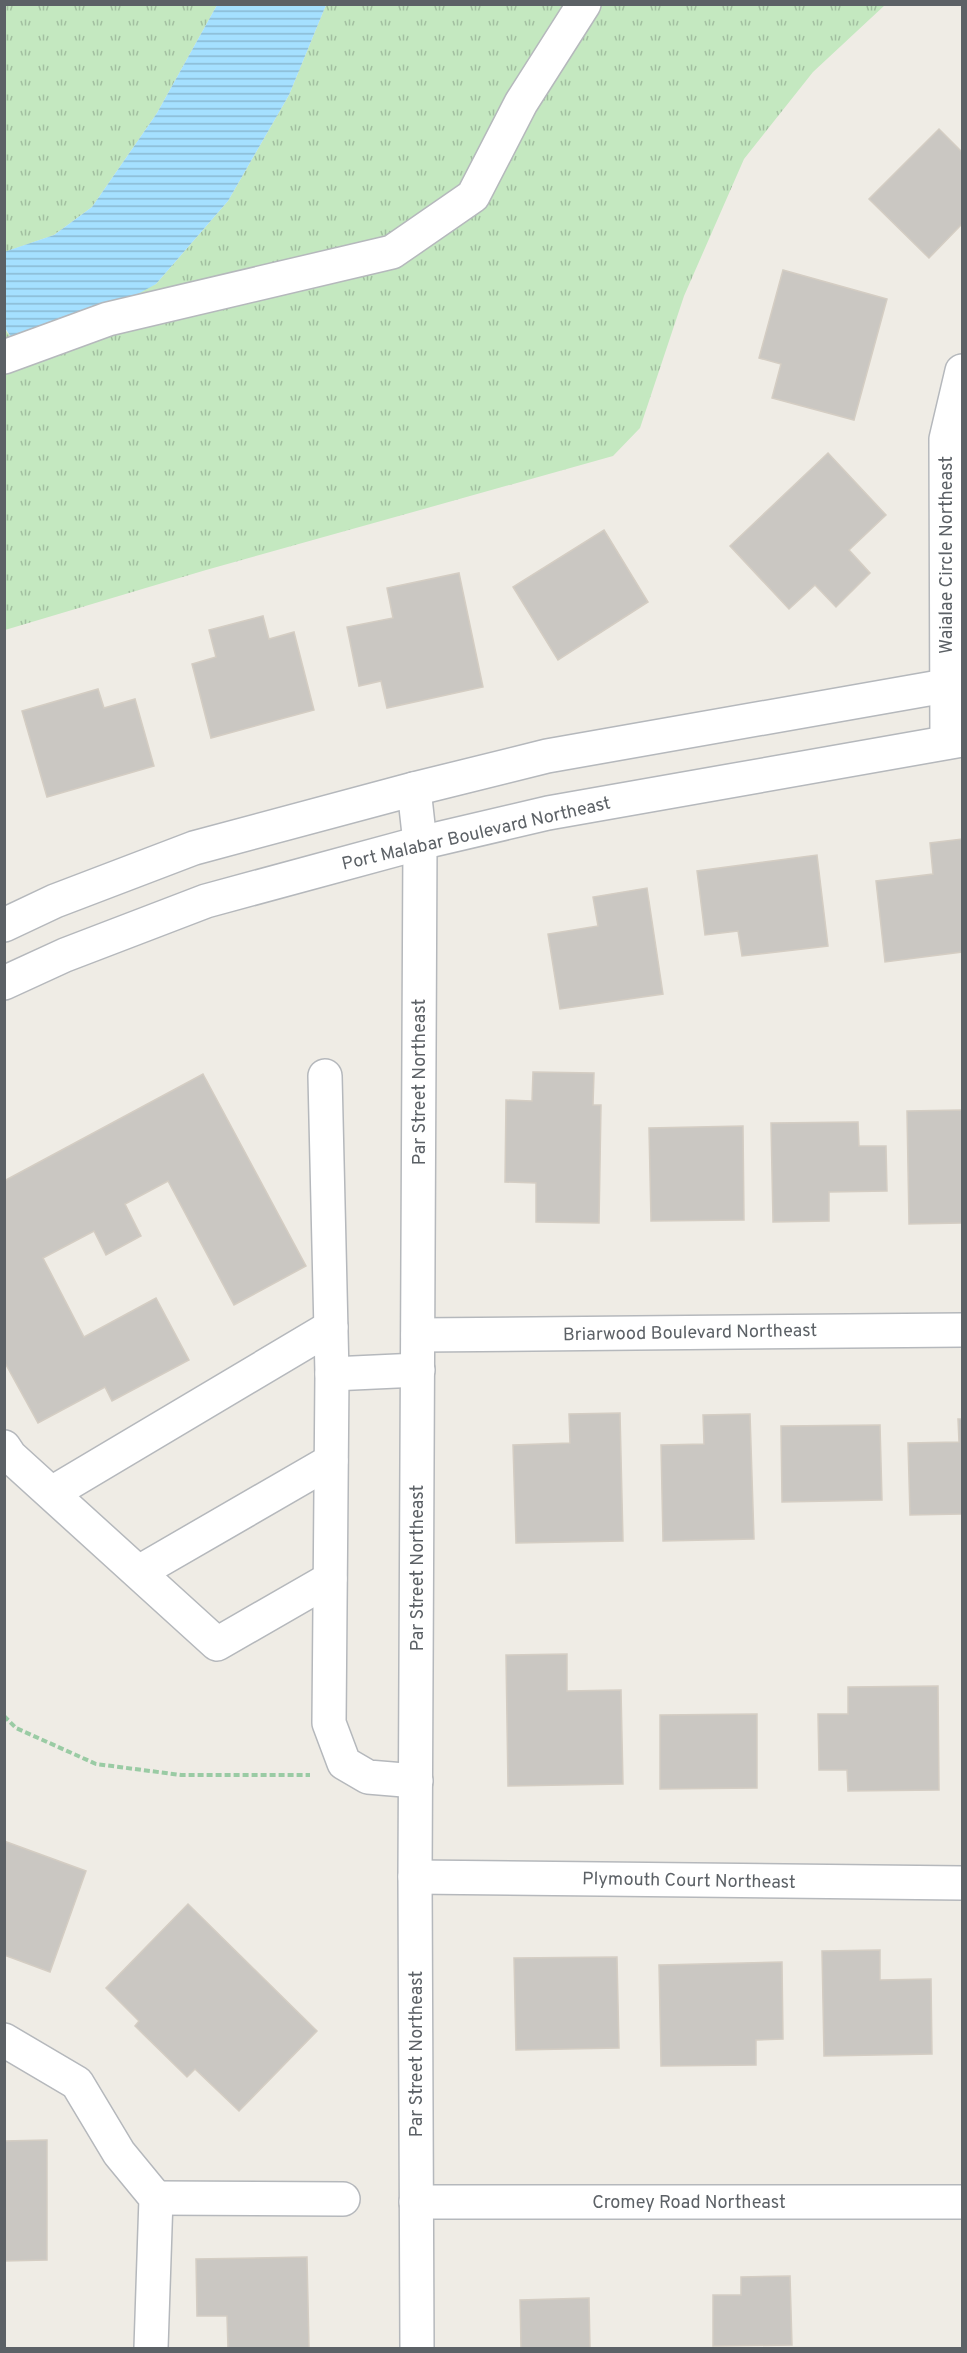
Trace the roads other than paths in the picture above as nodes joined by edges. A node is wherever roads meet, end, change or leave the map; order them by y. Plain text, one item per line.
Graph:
1 (584, 4) edge
2 (4, 357) edge
3 (963, 371) edge
4 (954, 684) edge
5 (955, 741) edge
6 (414, 789) junction
7 (420, 843) junction
8 (4, 925) edge
9 (4, 983) edge
10 (325, 1076) dead end
11 (331, 1327) junction
12 (963, 1330) edge
13 (418, 1335) junction
14 (418, 1370) junction
15 (332, 1374) junction
16 (4, 1447) edge
17 (331, 1461) junction
18 (52, 1493) junction
19 (139, 1572) junction
20 (330, 1579) junction
21 (416, 1781) junction
22 (415, 1877) junction
23 (963, 1883) edge
24 (4, 2040) edge
25 (156, 2198) junction
26 (343, 2199) dead end
27 (416, 2202) junction
28 (963, 2202) edge
29 (152, 2349) edge
30 (417, 2349) edge

1 - 2 street
3 - 4 street, Waialae Circle Northeast
4 - 5 street, Waialae Circle Northeast
4 - 6 street
5 - 7 street, Port Malabar Boulevard Northeast
6 - 7 street, Par Street Northeast
6 - 8 street
7 - 9 street, Port Malabar Boulevard Northeast
7 - 13 street, Par Street Northeast
10 - 11 street
11 - 15 street
11 - 18 street
12 - 13 street, Briarwood Boulevard Northeast
13 - 14 street, Par Street Northeast
14 - 15 street
14 - 21 street, Par Street Northeast
15 - 17 street
16 - 18 street
17 - 19 street
17 - 20 street
18 - 19 street
19 - 20 street
20 - 21 street
21 - 22 street, Par Street Northeast
22 - 23 street, Plymouth Court Northeast
22 - 27 street, Par Street Northeast
24 - 25 street
25 - 26 street
25 - 29 street
27 - 28 street, Cromey Road Northeast
27 - 30 street, Par Street Northeast

